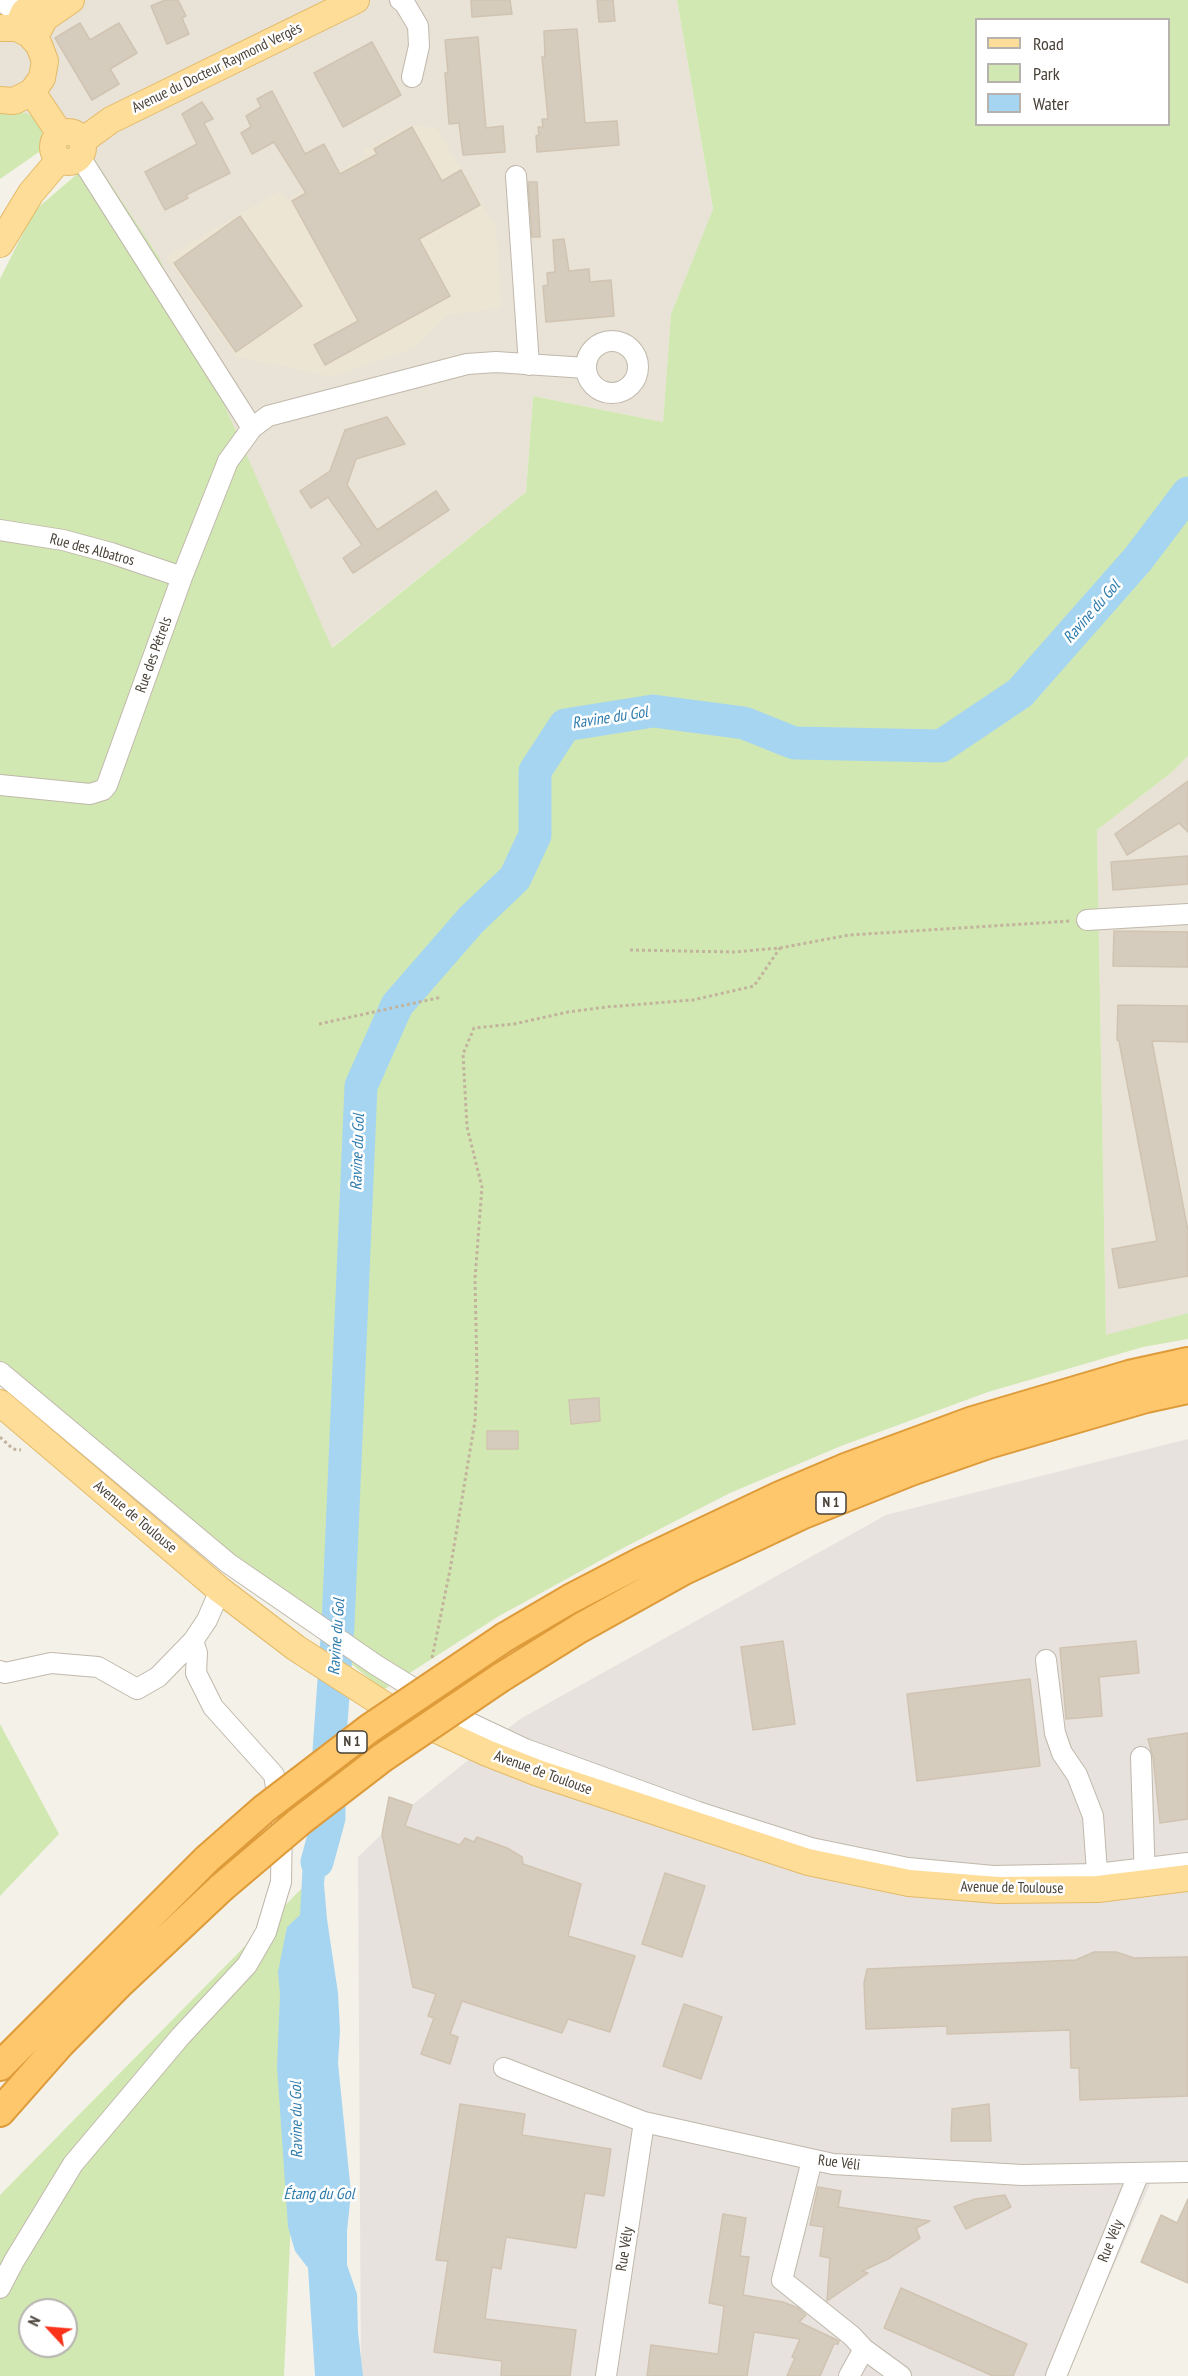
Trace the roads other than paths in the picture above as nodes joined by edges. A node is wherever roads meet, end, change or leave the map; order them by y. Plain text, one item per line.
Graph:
1 (72, 0) edge
2 (356, 0) edge
3 (400, 0) edge
4 (16, 18) edge
5 (412, 77) dead end
6 (32, 92) junction
7 (0, 100) edge
8 (70, 148) junction
9 (516, 176) dead end
10 (0, 244) edge
11 (529, 365) junction
12 (586, 368) dead end
13 (252, 428) junction
14 (0, 530) edge
15 (182, 577) junction
16 (0, 785) edge
17 (1188, 914) edge
18 (1087, 920) road end
19 (1188, 1362) edge
20 (0, 1372) edge
21 (1188, 1389) edge
22 (3, 1412) edge
23 (220, 1590) junction
24 (193, 1641) junction
25 (1046, 1660) dead end
26 (0, 1671) edge
27 (1141, 1756) dead end
28 (207, 1859) junction
29 (1188, 1863) edge
30 (1145, 1877) junction
31 (1188, 1878) edge
32 (1097, 1881) junction
33 (0, 2041) edge
34 (0, 2066) edge
35 (504, 2068) dead end
36 (0, 2112) edge
37 (644, 2122) junction
38 (812, 2160) junction
39 (1188, 2172) edge
40 (1139, 2173) junction
41 (0, 2288) edge
42 (864, 2349) junction
43 (606, 2376) edge
44 (849, 2376) edge
45 (901, 2376) edge
46 (1056, 2376) edge

1 - 4 main road
2 - 8 main road, Avenue du Docteur Raymond Vergès
3 - 5 street
4 - 6 main road
6 - 7 main road
6 - 8 main road
8 - 10 main road, Avenue du Docteur Raymond Vergès
8 - 13 street
9 - 11 street
11 - 12 street, Rue des Pétrels
11 - 13 street, Rue des Pétrels
13 - 15 street, Rue des Pétrels
14 - 15 street, Rue des Albatros
15 - 16 street, Rue des Pétrels
17 - 18 street
19 - 28 highway, N 1, bridge
20 - 32 street
21 - 36 highway, N 1, bridge
22 - 23 main road, Avenue de Toulouse
23 - 24 street
23 - 32 main road, Avenue de Toulouse
24 - 26 street
24 - 41 street
25 - 32 street
27 - 30 street
28 - 33 highway
28 - 34 highway, N 1
29 - 30 street
30 - 31 main road, Avenue de Toulouse
30 - 32 main road, Avenue de Toulouse
35 - 37 street, Rue Véli
37 - 38 street, Rue Véli
37 - 43 street, Rue Vély
38 - 40 street, Rue Véli
38 - 42 street
39 - 40 street, Rue Véli
40 - 46 street, Rue Vély
42 - 44 street
42 - 45 street

